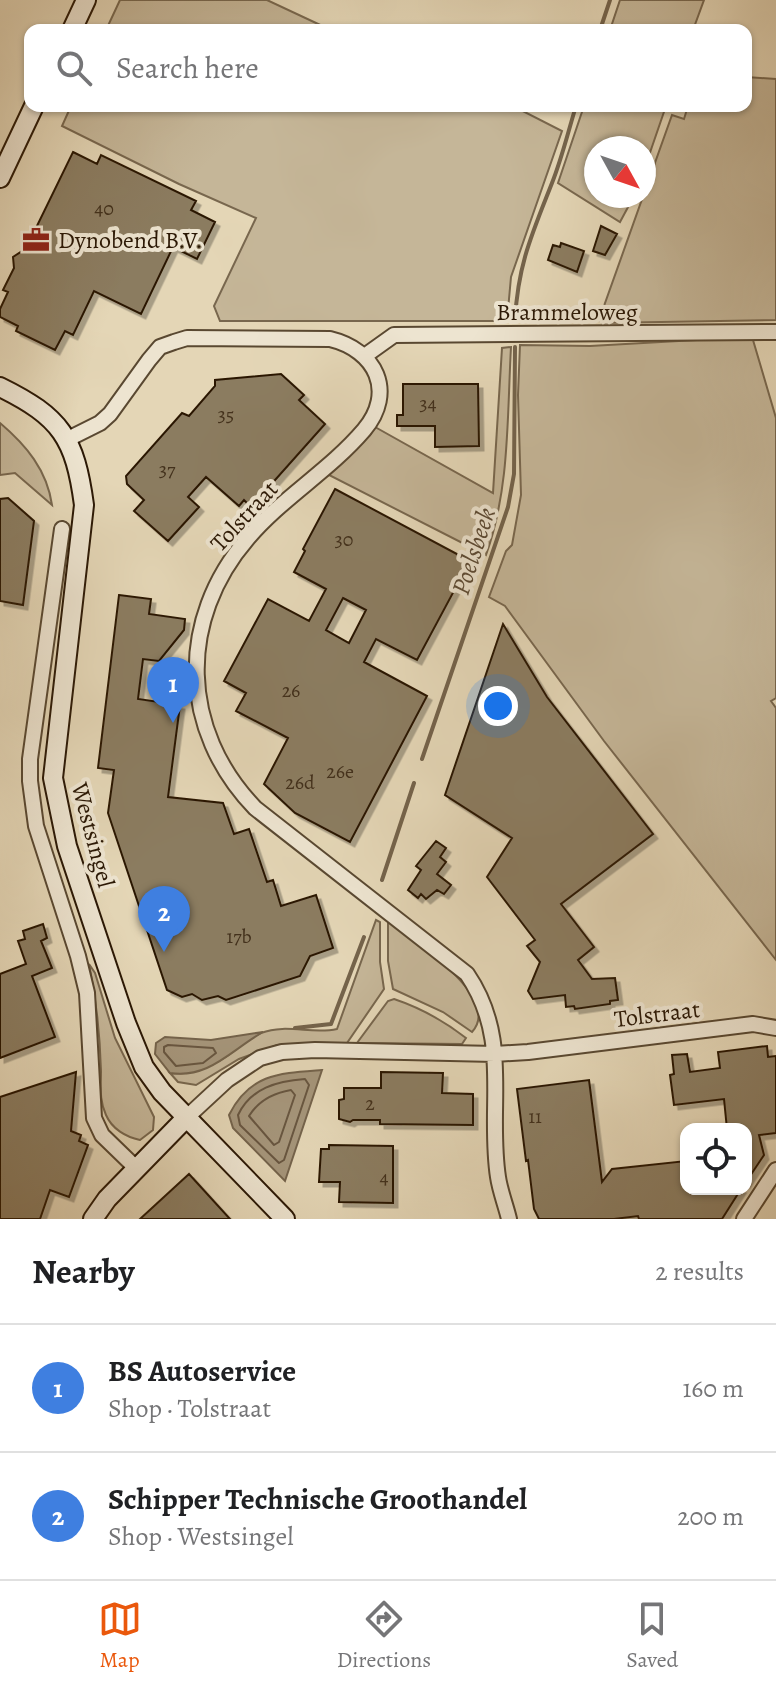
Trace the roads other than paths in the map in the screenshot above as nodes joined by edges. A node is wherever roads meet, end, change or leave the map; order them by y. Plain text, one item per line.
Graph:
1 (86, 0) edge
2 (75, 24) edge
3 (31, 112) edge
4 (0, 178) edge
5 (776, 332) edge
6 (366, 355) junction
7 (0, 387) edge
8 (68, 439) junction
9 (62, 529) dead end
10 (776, 1028) edge
11 (495, 1054) junction
12 (186, 1118) junction
13 (136, 1168) junction
14 (776, 1170) edge
15 (93, 1219) edge
16 (285, 1219) edge
17 (509, 1219) edge
18 (744, 1219) edge

1 - 2 main road
3 - 4 main road
5 - 6 street, Brammeloweg
6 - 8 street
6 - 11 street, Tolstraat
7 - 8 main road, Westsingel
8 - 12 main road, Westsingel
9 - 13 street, Westsingel
10 - 11 street, Tolstraat
11 - 12 street, Tolstraat
11 - 17 street, Tolstraat
12 - 13 main road
12 - 16 main road, Westsingel
13 - 15 main road
14 - 18 street

